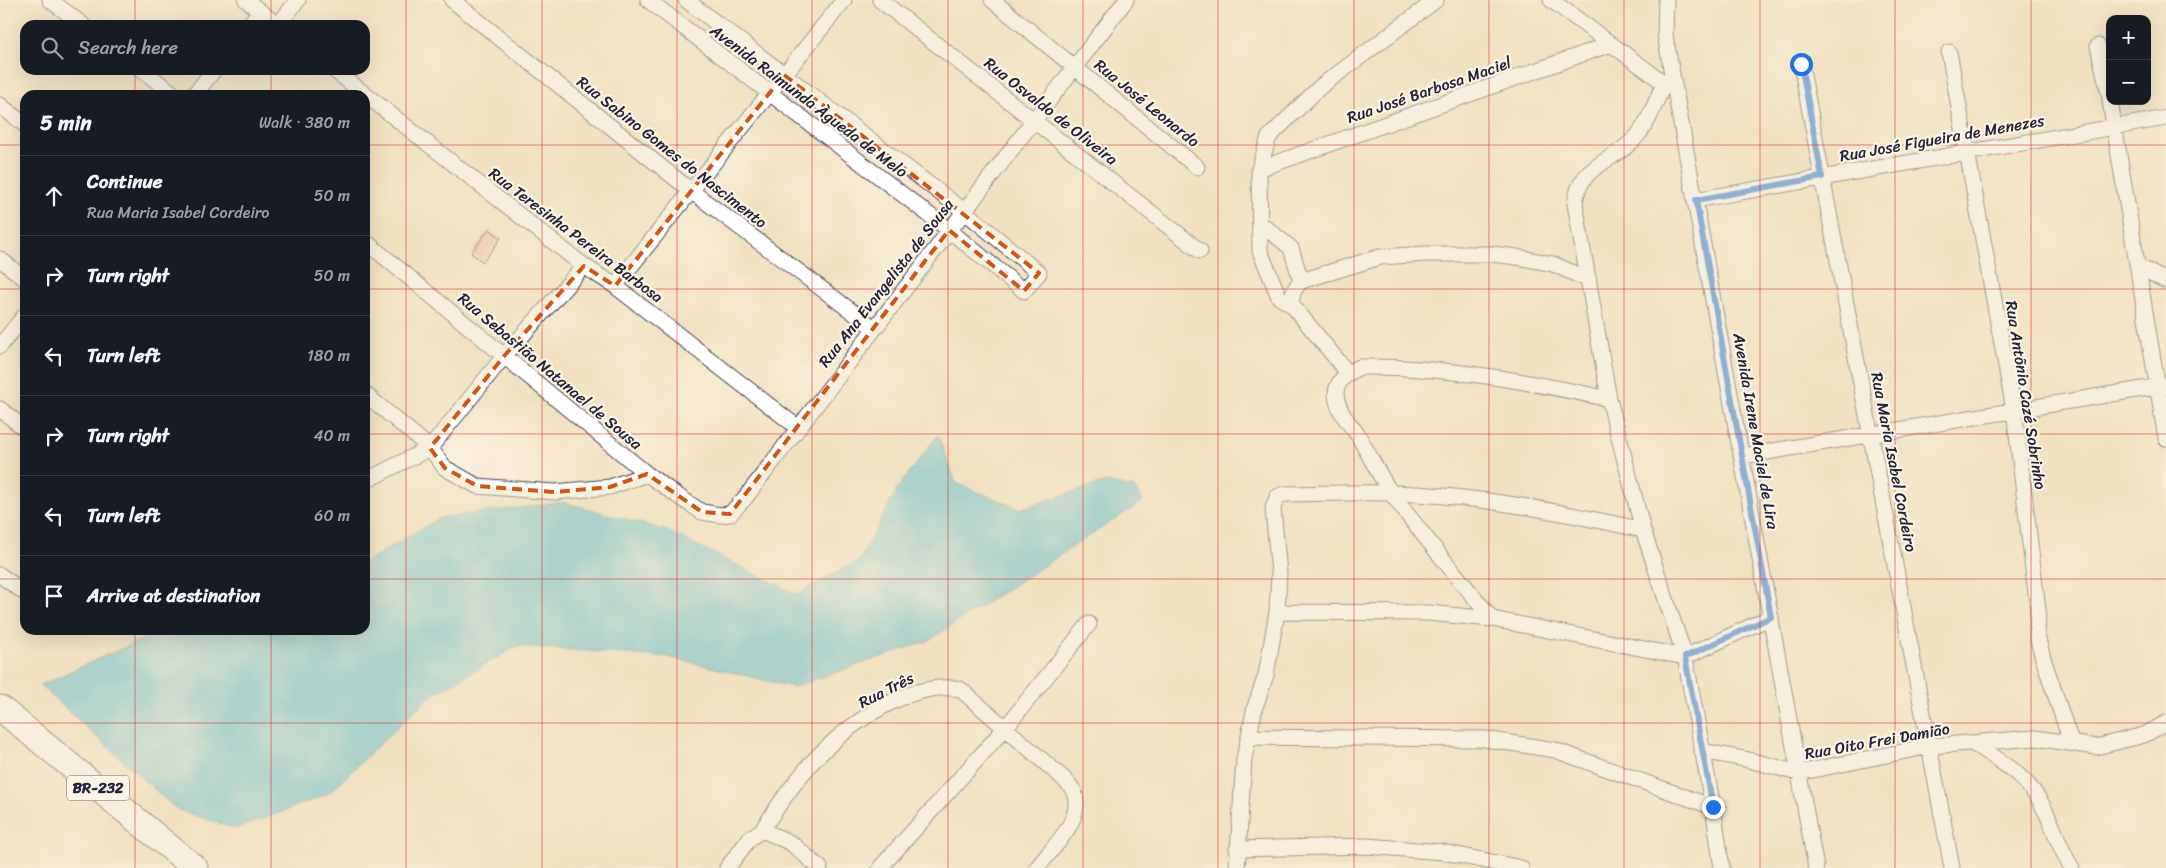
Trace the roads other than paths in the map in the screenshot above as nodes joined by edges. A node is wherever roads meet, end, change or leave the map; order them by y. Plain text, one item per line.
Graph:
1 (50, 0) edge
2 (246, 0) edge
3 (298, 0) edge
4 (452, 0) edge
5 (648, 0) edge
6 (686, 0) edge
7 (844, 0) edge
8 (880, 0) edge
9 (992, 0) edge
10 (1126, 0) edge
11 (1436, 0) edge
12 (1551, 0) edge
13 (1666, 0) edge
14 (260, 11) junction
15 (76, 20) edge
16 (253, 20) edge
17 (272, 20) edge
18 (282, 20) edge
19 (1611, 44) junction
20 (2098, 46) dead end
21 (1949, 52) dead end
22 (1801, 64) dead end
23 (1075, 66) junction
24 (149, 75) edge
25 (210, 75) edge
26 (340, 75) edge
27 (784, 75) junction
28 (2106, 82) edge
29 (1664, 83) junction
30 (168, 90) edge
31 (198, 90) edge
32 (360, 90) edge
33 (1676, 92) junction
34 (770, 93) junction
35 (370, 98) edge
36 (0, 105) edge
37 (2111, 105) edge
38 (2166, 118) edge
39 (1033, 119) junction
40 (20, 121) edge
41 (2116, 125) junction
42 (1967, 151) junction
43 (1198, 167) dead end
44 (1259, 169) junction
45 (1822, 177) junction
46 (690, 190) junction
47 (1696, 200) junction
48 (964, 211) junction
49 (1260, 223) junction
50 (948, 230) junction
51 (370, 245) edge
52 (1200, 251) dead end
53 (0, 259) edge
54 (584, 266) junction
55 (2138, 266) junction
56 (20, 275) edge
57 (1590, 280) junction
58 (1302, 281) junction
59 (2166, 281) edge
60 (614, 286) junction
61 (1292, 305) junction
62 (20, 321) edge
63 (874, 328) junction
64 (0, 346) edge
65 (505, 355) junction
66 (1348, 373) junction
67 (2162, 385) edge
68 (370, 398) edge
69 (1609, 399) junction
70 (0, 409) edge
71 (2014, 410) junction
72 (20, 425) edge
73 (797, 427) junction
74 (1871, 434) junction
75 (2166, 438) edge
76 (430, 448) junction
77 (1742, 456) junction
78 (647, 474) junction
79 (370, 478) edge
80 (1391, 493) junction
81 (720, 515) joint
82 (1643, 530) junction
83 (0, 575) edge
84 (20, 589) edge
85 (1277, 612) junction
86 (1771, 617) junction
87 (1492, 618) junction
88 (1088, 624) dead end
89 (1685, 657) junction
90 (0, 708) edge
91 (2166, 723) edge
92 (1006, 727) junction
93 (1248, 737) junction
94 (2071, 742) junction
95 (1972, 743) junction
96 (1930, 746) junction
97 (1702, 751) junction
98 (1798, 773) junction
99 (1713, 807) junction
100 (762, 830) junction
101 (1237, 849) junction
102 (195, 868) edge
103 (727, 868) edge
104 (820, 868) edge
105 (880, 868) edge
106 (1037, 868) edge
107 (1237, 868) edge
108 (1521, 868) edge
109 (1722, 868) edge
110 (1816, 868) edge
111 (1952, 868) edge
112 (2072, 868) edge

1 - 15 street
2 - 14 street
3 - 18 street
4 - 46 street, Rua Sabino Gomes do Nascimento
5 - 34 street, Avenida Raimunda Àgueda de Melo
6 - 27 street, Avenida Raimunda Àgueda de Melo
7 - 27 street
8 - 39 street, Rua Osvaldo de Oliveira
9 - 23 street, Rua José Leonardo
10 - 23 street, Rua Ana Evangelista de Sousa
11 - 44 street
12 - 19 street
13 - 33 street, Avenida Irene Maciel de Lira
14 - 16 street
14 - 17 street
19 - 29 street
19 - 44 street, Rua José Barbosa Maciel
20 - 28 street
21 - 42 street, Rua Antõnio Cazé Sobrinho
22 - 45 street, Rua Maria Isabel Cordeiro
23 - 39 street, Rua Ana Evangelista de Sousa
23 - 43 street, Rua José Leonardo
24 - 30 street
25 - 31 street
26 - 32 street, Rua Teresinha Pereira Barbosa
27 - 34 street
27 - 48 street, Avenida Raimunda Àgueda de Melo
29 - 33 street
29 - 57 street
33 - 47 street, Avenida Irene Maciel de Lira
34 - 46 street
34 - 50 street, Avenida Raimunda Àgueda de Melo
35 - 54 street, Rua Teresinha Pereira Barbosa
36 - 40 street
37 - 41 street
38 - 41 street, Rua José Figueira de Menezes
39 - 48 street, Rua Ana Evangelista de Sousa
39 - 52 street, Rua Osvaldo de Oliveira
41 - 42 street, Rua José Figueira de Menezes
41 - 55 street
42 - 45 street, Rua José Figueira de Menezes
42 - 71 street, Rua Antõnio Cazé Sobrinho
44 - 49 street
45 - 47 street, Rua José Figueira de Menezes
45 - 74 street, Rua Maria Isabel Cordeiro
46 - 60 street
46 - 63 street, Rua Sabino Gomes do Nascimento
47 - 77 street, Avenida Irene Maciel de Lira
48 - 50 street, Rua Ana Evangelista de Sousa
48 - 50 street, Avenida Raimunda Àgueda de Melo
49 - 58 street
49 - 61 street
50 - 63 street, Rua Ana Evangelista de Sousa
51 - 65 street, Rua Sebastião Natanael de Sousa
53 - 56 street
54 - 60 street, Rua Teresinha Pereira Barbosa
54 - 65 street
55 - 59 street
55 - 67 street
57 - 58 street
57 - 69 street
58 - 61 street
60 - 73 street, Rua Teresinha Pereira Barbosa
61 - 66 street
62 - 64 street
63 - 73 street, Rua Ana Evangelista de Sousa
65 - 76 street
65 - 78 street, Rua Sebastião Natanael de Sousa
66 - 69 street
66 - 80 street
67 - 71 street
67 - 75 street
68 - 76 street
69 - 82 street
70 - 72 street
71 - 74 street
71 - 94 street, Rua Antõnio Cazé Sobrinho
73 - 81 street, Rua Ana Evangelista de Sousa
74 - 77 street
74 - 96 street, Rua Maria Isabel Cordeiro
76 - 78 street
76 - 79 street
77 - 86 street, Avenida Irene Maciel de Lira
78 - 81 street, Rua Sebastião Natanael de Sousa
80 - 82 street
80 - 85 street
80 - 87 street
82 - 89 street
83 - 84 street
85 - 87 street
85 - 93 street
86 - 89 street
86 - 98 street, Avenida Irene Maciel de Lira
87 - 89 street
88 - 92 street
89 - 97 street
90 - 102 highway, BR-232
91 - 94 street, Rua Oito Frei Damião
92 - 100 street, Rua Três
92 - 105 street
92 - 106 street, Rua Três
93 - 99 street
93 - 101 street
94 - 95 street, Rua Oito Frei Damião
95 - 96 street, Rua Oito Frei Damião
95 - 112 street
96 - 98 street, Rua Oito Frei Damião
96 - 111 street, Rua Maria Isabel Cordeiro
97 - 98 street
97 - 99 street
98 - 110 street, Avenida Irene Maciel de Lira
99 - 109 street
100 - 103 street, Rua Três
100 - 104 street
101 - 107 street
101 - 108 street

